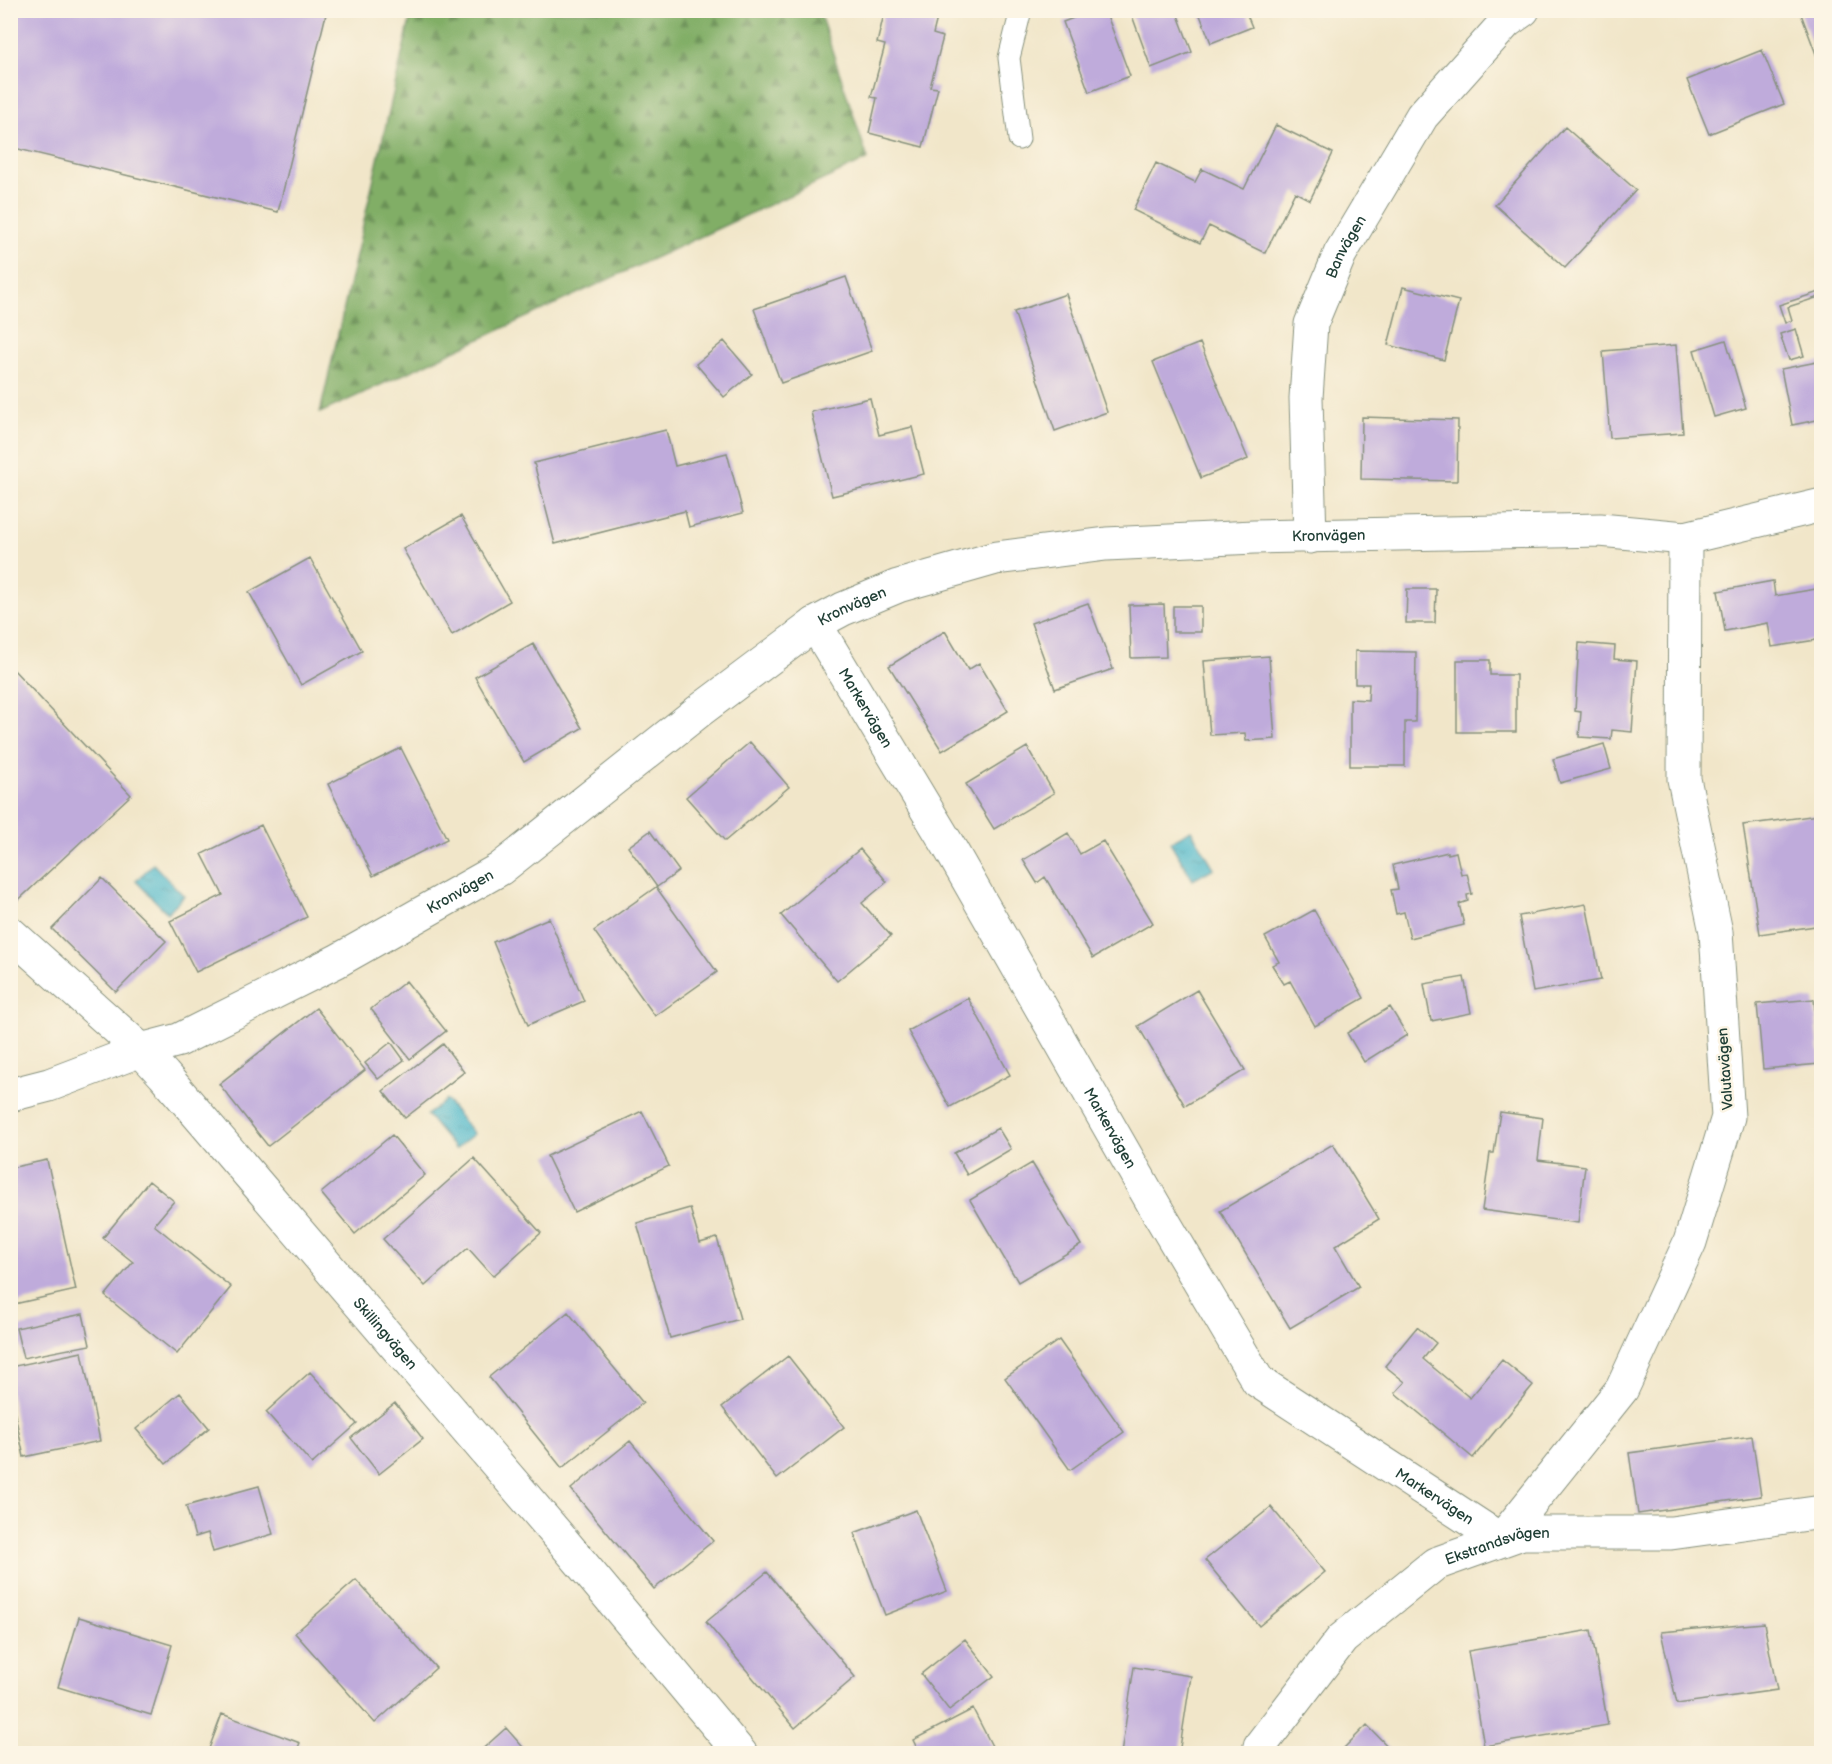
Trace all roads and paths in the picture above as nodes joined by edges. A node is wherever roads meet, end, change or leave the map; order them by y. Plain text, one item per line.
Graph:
1 (1021, 10) edge
2 (1523, 10) edge
3 (1019, 139) dead end
4 (1821, 505) edge
5 (1310, 537) junction
6 (1685, 538) junction
7 (815, 624) junction
8 (10, 933) edge
9 (141, 1050) junction
10 (10, 1095) edge
11 (1821, 1512) edge
12 (1501, 1540) junction
13 (741, 1754) edge
14 (1260, 1754) edge

1 - 3 lane
2 - 5 street, Banvägen
4 - 6 street, Kronvägen
5 - 6 street, Kronvägen
5 - 7 street, Kronvägen
6 - 12 street, Valutavägen
7 - 9 street, Kronvägen
7 - 12 street, Markervägen
8 - 9 street, Skillingvägen
9 - 10 street, Kronvägen
9 - 13 street, Skillingvägen
11 - 12 street, Ekstrandsvägen
12 - 14 street, Ekstrandsvägen

